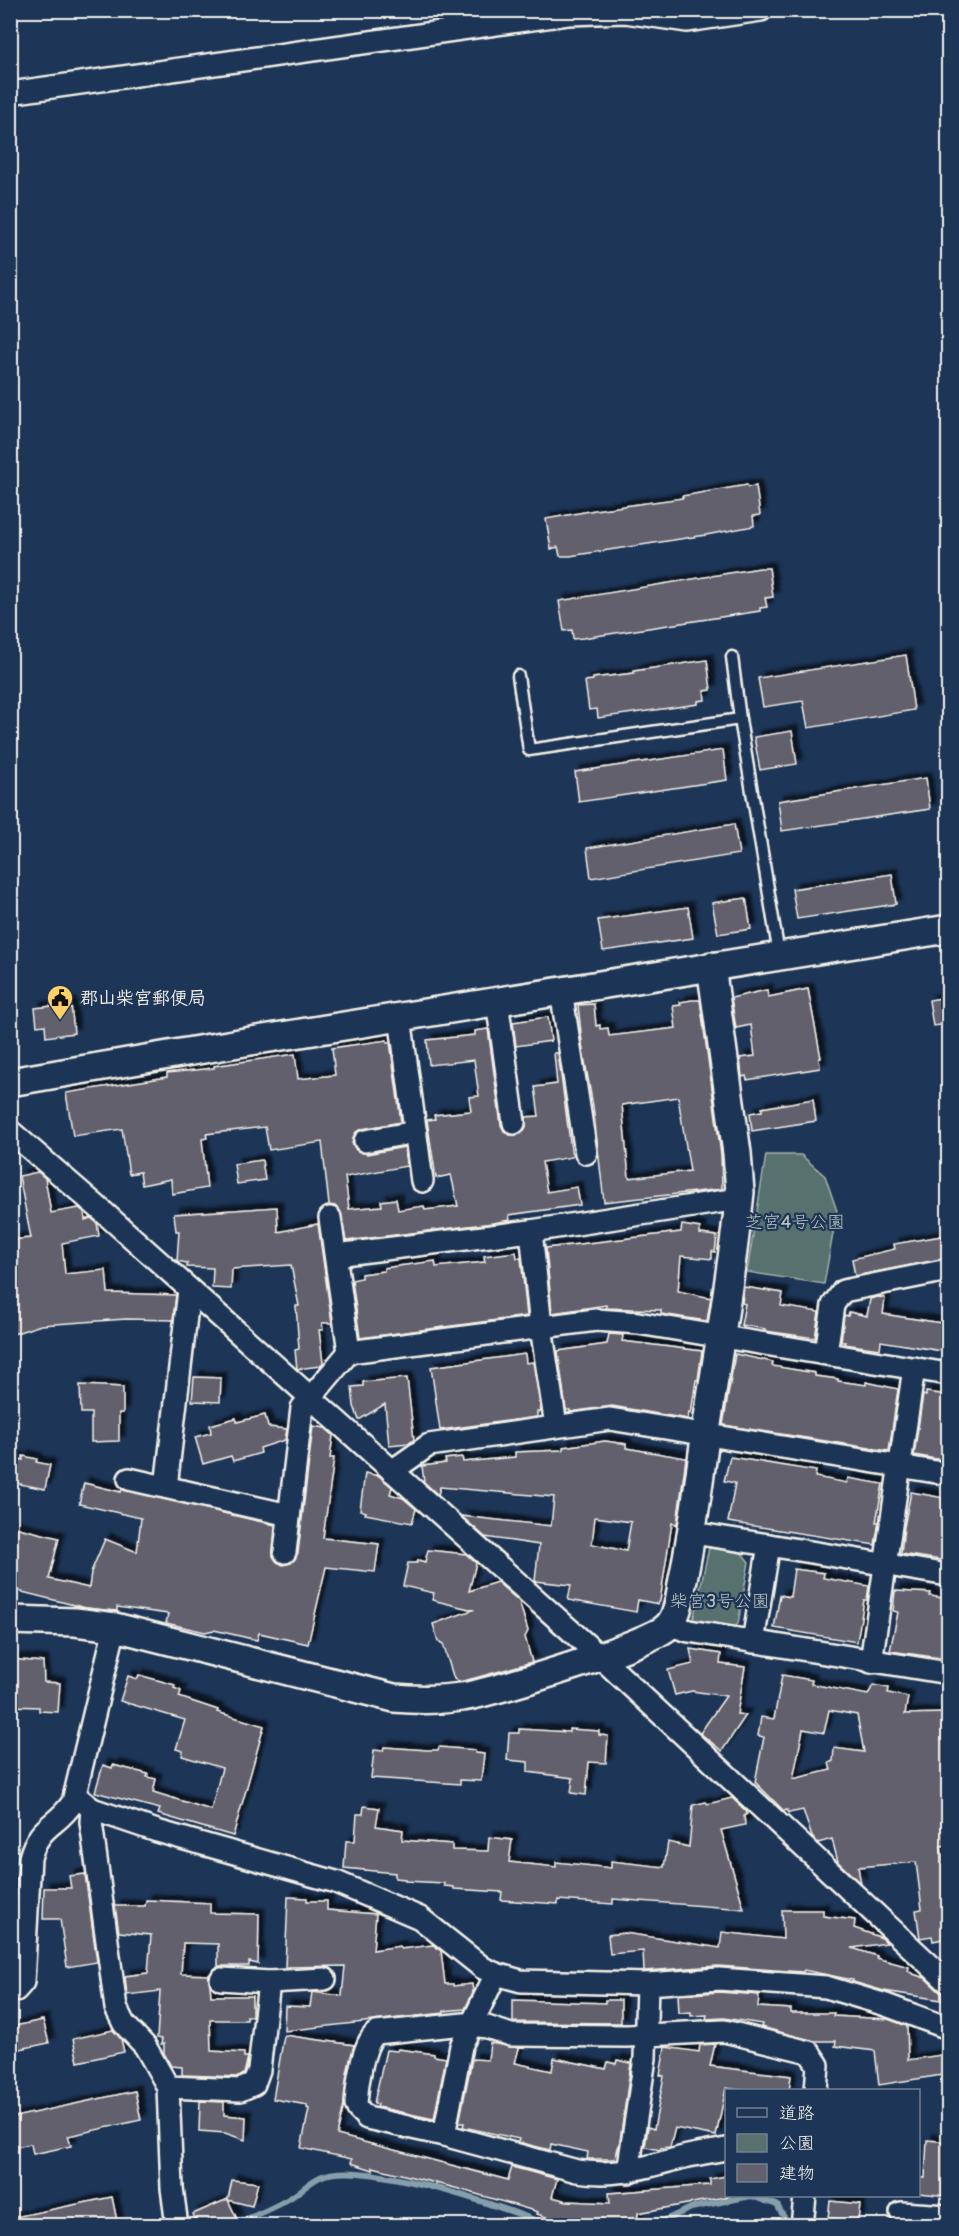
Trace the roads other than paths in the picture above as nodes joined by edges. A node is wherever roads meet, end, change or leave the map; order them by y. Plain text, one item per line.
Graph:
1 (761, 10) edge
2 (721, 14) edge
3 (10, 93) edge
4 (732, 657) dead end
5 (518, 676) dead end
6 (740, 719) junction
7 (948, 929) edge
8 (779, 956) junction
9 (711, 966) junction
10 (561, 990) junction
11 (497, 1001) junction
12 (400, 1017) junction
13 (10, 1082) edge
14 (514, 1123) dead end
15 (10, 1131) edge
16 (416, 1132) junction
17 (364, 1141) dead end
18 (586, 1153) dead end
19 (422, 1181) dead end
20 (739, 1203) junction
21 (330, 1218) dead end
22 (531, 1231) junction
23 (336, 1255) junction
24 (948, 1270) edge
25 (189, 1290) junction
26 (541, 1327) junction
27 (720, 1336) junction
28 (349, 1352) junction
29 (826, 1353) junction
30 (914, 1368) junction
31 (948, 1374) edge
32 (311, 1398) junction
33 (556, 1426) junction
34 (706, 1435) junction
35 (899, 1466) junction
36 (392, 1471) junction
37 (948, 1474) edge
38 (129, 1479) dead end
39 (166, 1487) junction
40 (289, 1515) junction
41 (693, 1533) junction
42 (769, 1545) junction
43 (285, 1552) dead end
44 (885, 1564) junction
45 (948, 1575) edge
46 (10, 1620) edge
47 (670, 1625) junction
48 (115, 1627) junction
49 (753, 1642) junction
50 (599, 1656) junction
51 (871, 1662) junction
52 (948, 1674) edge
53 (75, 1795) junction
54 (92, 1809) junction
55 (496, 1974) junction
56 (221, 1978) dead end
57 (325, 1979) dead end
58 (269, 1982) junction
59 (948, 1982) edge
60 (646, 1984) junction
61 (10, 1992) edge
62 (472, 2025) junction
63 (948, 2028) edge
64 (647, 2035) junction
65 (168, 2087) junction
66 (816, 2089) edge
67 (444, 2136) junction
68 (725, 2149) edge
69 (628, 2172) junction
70 (806, 2197) edge
71 (901, 2213) dead end
72 (948, 2216) edge
73 (177, 2226) edge
74 (802, 2226) edge

1 - 2 street
2 - 3 street
4 - 6 lane
5 - 6 lane
6 - 8 lane
7 - 8 street
8 - 9 street
9 - 10 street
9 - 20 street
10 - 11 street
10 - 18 street
11 - 12 street
11 - 14 street
12 - 13 street
12 - 16 street
15 - 25 street
16 - 17 street
16 - 19 street
20 - 22 street
20 - 27 street
21 - 23 street
22 - 23 street
22 - 26 street
23 - 28 street
24 - 29 street
25 - 32 street
25 - 39 street
26 - 27 street
26 - 28 street
26 - 33 street
27 - 29 street
27 - 34 street
28 - 32 street
29 - 30 street
30 - 31 street
30 - 35 street
32 - 36 street
32 - 40 street
33 - 34 street
33 - 36 street
34 - 35 street
34 - 41 street
35 - 37 street
35 - 44 street
36 - 50 street
38 - 39 street
39 - 40 street
40 - 43 street
41 - 42 street
41 - 47 street
42 - 44 street
42 - 49 street
44 - 45 street
44 - 51 street
46 - 48 street
47 - 49 street
47 - 50 street
48 - 50 street
48 - 53 street
49 - 51 street
50 - 59 street
51 - 52 street
53 - 54 street
53 - 61 street
54 - 55 street
54 - 65 street
55 - 60 street
55 - 62 street
56 - 58 street
57 - 58 street
58 - 65 street
60 - 63 street
60 - 64 street
62 - 64 street
62 - 67 street
62 - 67 street
64 - 66 street
64 - 69 street
65 - 73 street
67 - 69 street
68 - 69 street
70 - 74 street
71 - 72 street

